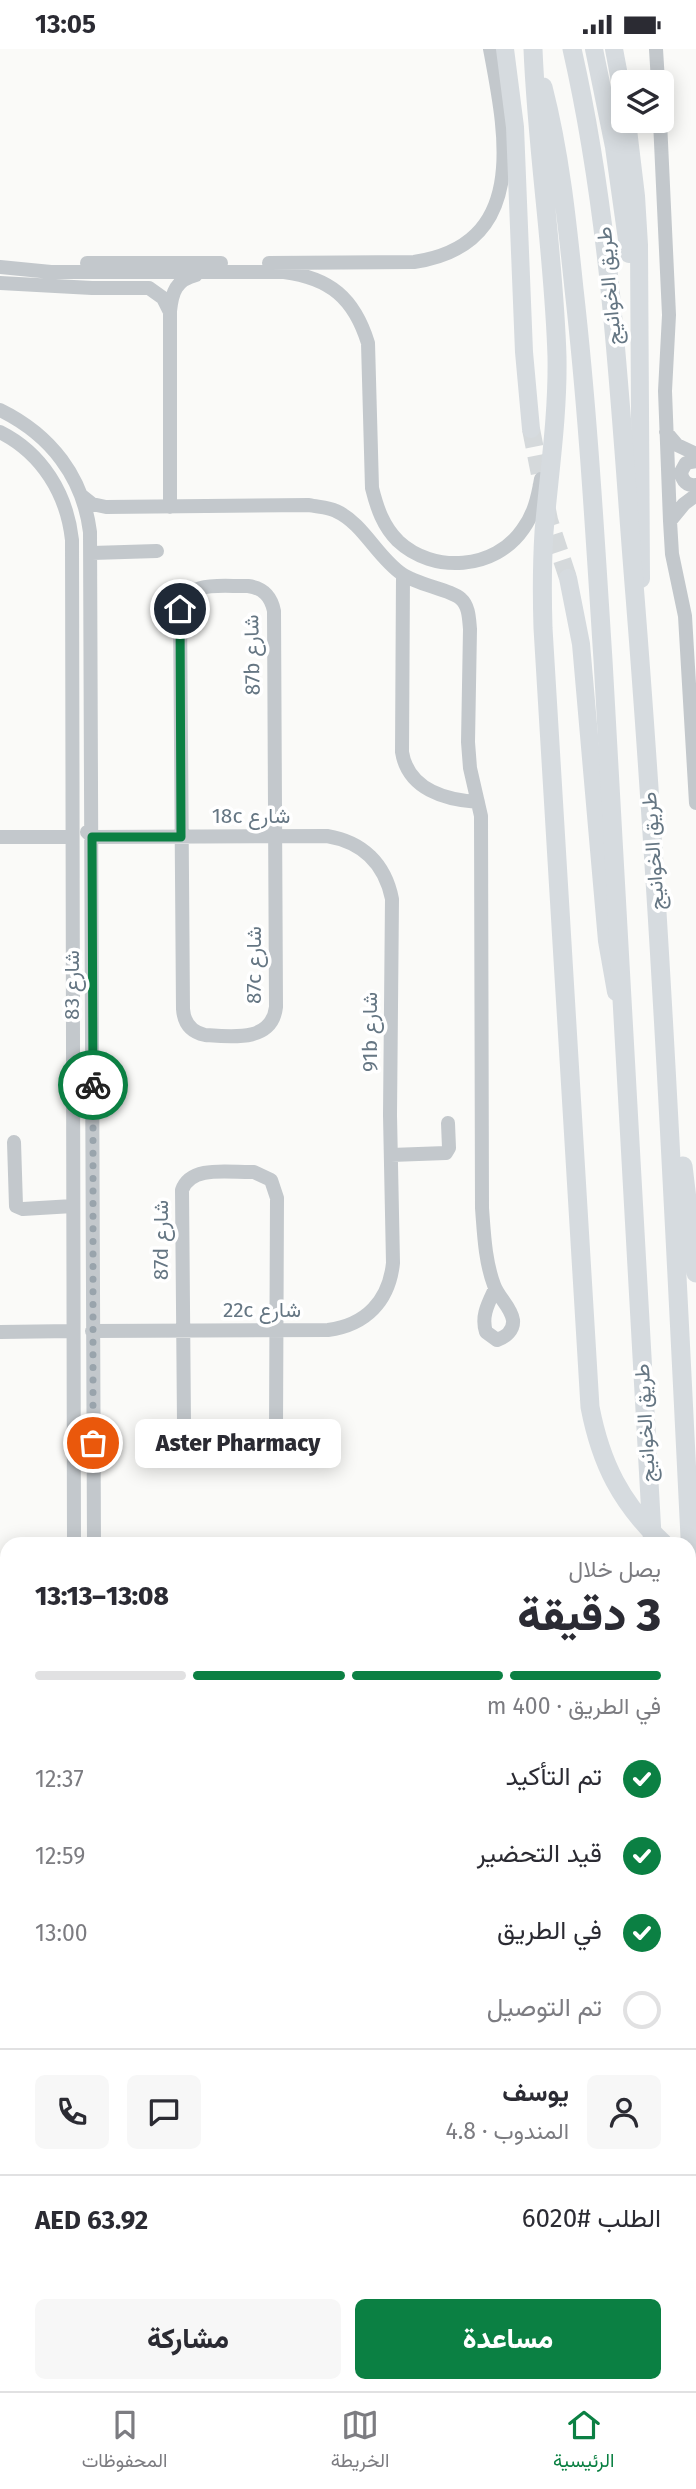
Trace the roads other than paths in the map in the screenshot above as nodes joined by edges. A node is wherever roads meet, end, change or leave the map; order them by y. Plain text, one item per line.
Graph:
1 (490, 49) edge
2 (505, 49) edge
3 (533, 49) edge
4 (572, 49) edge
5 (594, 49) edge
6 (614, 49) edge
7 (656, 49) edge
8 (618, 70) edge
9 (657, 70) edge
10 (628, 133) edge
11 (661, 133) edge
12 (0, 266) edge
13 (208, 273) junction
14 (0, 283) edge
15 (170, 311) junction
16 (639, 344) junction
17 (0, 410) edge
18 (531, 429) tunnel mouth
19 (0, 432) edge
20 (666, 432) junction
21 (555, 434) junction
22 (696, 454) edge
23 (696, 461) edge
24 (696, 485) edge
25 (696, 495) edge
26 (82, 496) junction
27 (106, 507) junction
28 (170, 507) junction
29 (670, 521) junction
30 (90, 532) junction
31 (157, 551) dead end
32 (92, 553) junction
33 (402, 575) junction
34 (568, 579) tunnel mouth
35 (639, 645) junction
36 (72, 754) junction
37 (478, 802) junction
38 (696, 803) edge
39 (327, 836) joint
40 (0, 837) edge
41 (72, 837) junction
42 (92, 837) junction
43 (181, 837) junction
44 (274, 837) junction
45 (663, 1009) junction
46 (621, 1010) junction
47 (448, 1123) dead end
48 (14, 1142) dead end
49 (391, 1155) junction
50 (73, 1206) junction
51 (393, 1263) joint
52 (696, 1273) edge
53 (495, 1289) dead end
54 (92, 1331) junction
55 (182, 1331) junction
56 (276, 1331) junction
57 (0, 1332) edge
58 (73, 1332) junction
59 (74, 1537) edge
60 (94, 1537) edge
61 (652, 1537) edge
62 (657, 1537) edge
63 (690, 1537) edge

1 - 12 street
2 - 18 main road
3 - 21 highway
3 - 46 highway, طريق الخوانيج
4 - 35 highway, طريق الخوانيج
5 - 16 main road
6 - 8 main road
7 - 9 street
10 - 16 main road
11 - 20 street
12 - 13 street
13 - 15 street
13 - 21 street
14 - 15 street
15 - 28 street
16 - 35 main road
17 - 26 street, شارع 83
19 - 36 street, شارع 83
20 - 22 street
20 - 29 street
21 - 62 highway
23 - 24 street
25 - 29 street
26 - 27 street
26 - 30 street, شارع 83
27 - 28 street
27 - 30 street
28 - 33 street
29 - 38 street
30 - 32 street, شارع 83
31 - 32 street
32 - 42 street, شارع 83
33 - 37 street
33 - 37 street
34 - 46 main road
35 - 45 highway, طريق الخوانيج
36 - 41 street, شارع 83
36 - 42 street
37 - 53 street
39 - 44 street, 18c شارع
39 - 49 street, 91b شارع
40 - 41 street
41 - 50 street, شارع 83
42 - 43 street, 18c شارع
42 - 54 street, شارع 83
43 - 44 street, 18c شارع
43 - 44 street, 87c شارع
43 - 44 street, 87b شارع
45 - 52 highway
45 - 63 highway, طريق الخوانيج
46 - 61 highway, طريق الخوانيج
47 - 49 street
48 - 50 street
49 - 51 street, 91b شارع
50 - 58 street, شارع 83
51 - 56 street, 22c شارع
54 - 55 street, 22c شارع
54 - 60 street, شارع 83
55 - 56 street, 22c شارع
55 - 56 street
55 - 56 street, 87d شارع
57 - 58 street
58 - 59 street, شارع 83

